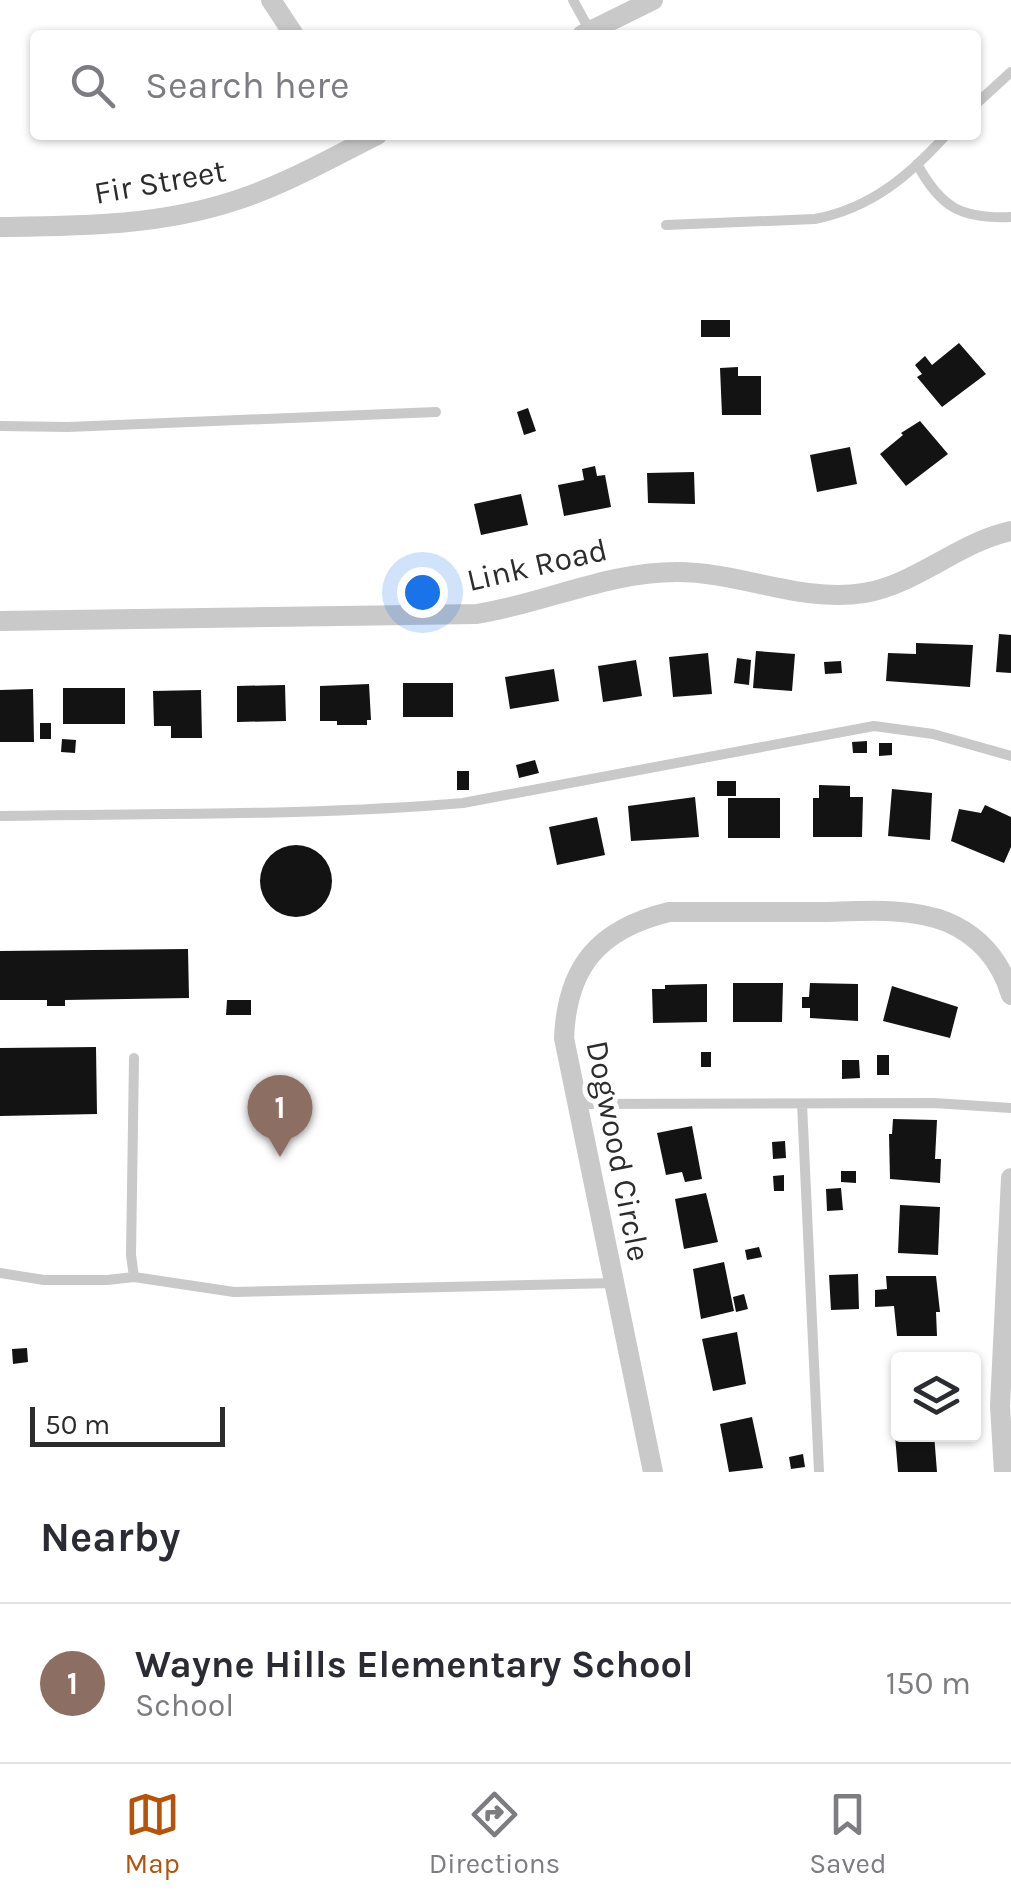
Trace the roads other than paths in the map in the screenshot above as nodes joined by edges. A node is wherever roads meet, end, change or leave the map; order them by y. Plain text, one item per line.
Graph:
1 (272, 0) edge
2 (573, 0) edge
3 (653, 0) edge
4 (291, 30) edge
5 (585, 30) edge
6 (592, 30) edge
7 (1011, 72) edge
8 (981, 99) edge
9 (941, 140) edge
10 (348, 142) edge
11 (917, 164) junction
12 (1011, 217) edge
13 (666, 225) dead end
14 (0, 227) edge
15 (436, 412) dead end
16 (0, 426) edge
17 (1011, 532) edge
18 (0, 621) edge
19 (1011, 756) edge
20 (0, 816) edge
21 (1011, 995) edge
22 (134, 1058) dead end
23 (577, 1104) junction
24 (802, 1104) junction
25 (1011, 1108) edge
26 (1011, 1178) edge
27 (0, 1274) edge
28 (134, 1276) junction
29 (614, 1283) junction
30 (654, 1472) edge
31 (818, 1472) edge
32 (1004, 1472) edge

1 - 4 street
2 - 5 lane
3 - 6 street
7 - 8 lane
9 - 11 lane
10 - 14 street, Fir Street
11 - 12 lane
11 - 13 lane
15 - 16 lane
17 - 18 street, Link Road
19 - 20 lane
21 - 23 street, Dogwood Circle
22 - 28 lane
23 - 24 lane
23 - 29 street, Dogwood Circle
24 - 25 lane
24 - 31 lane
26 - 32 street
27 - 28 lane
28 - 29 lane
29 - 30 street, Dogwood Circle

